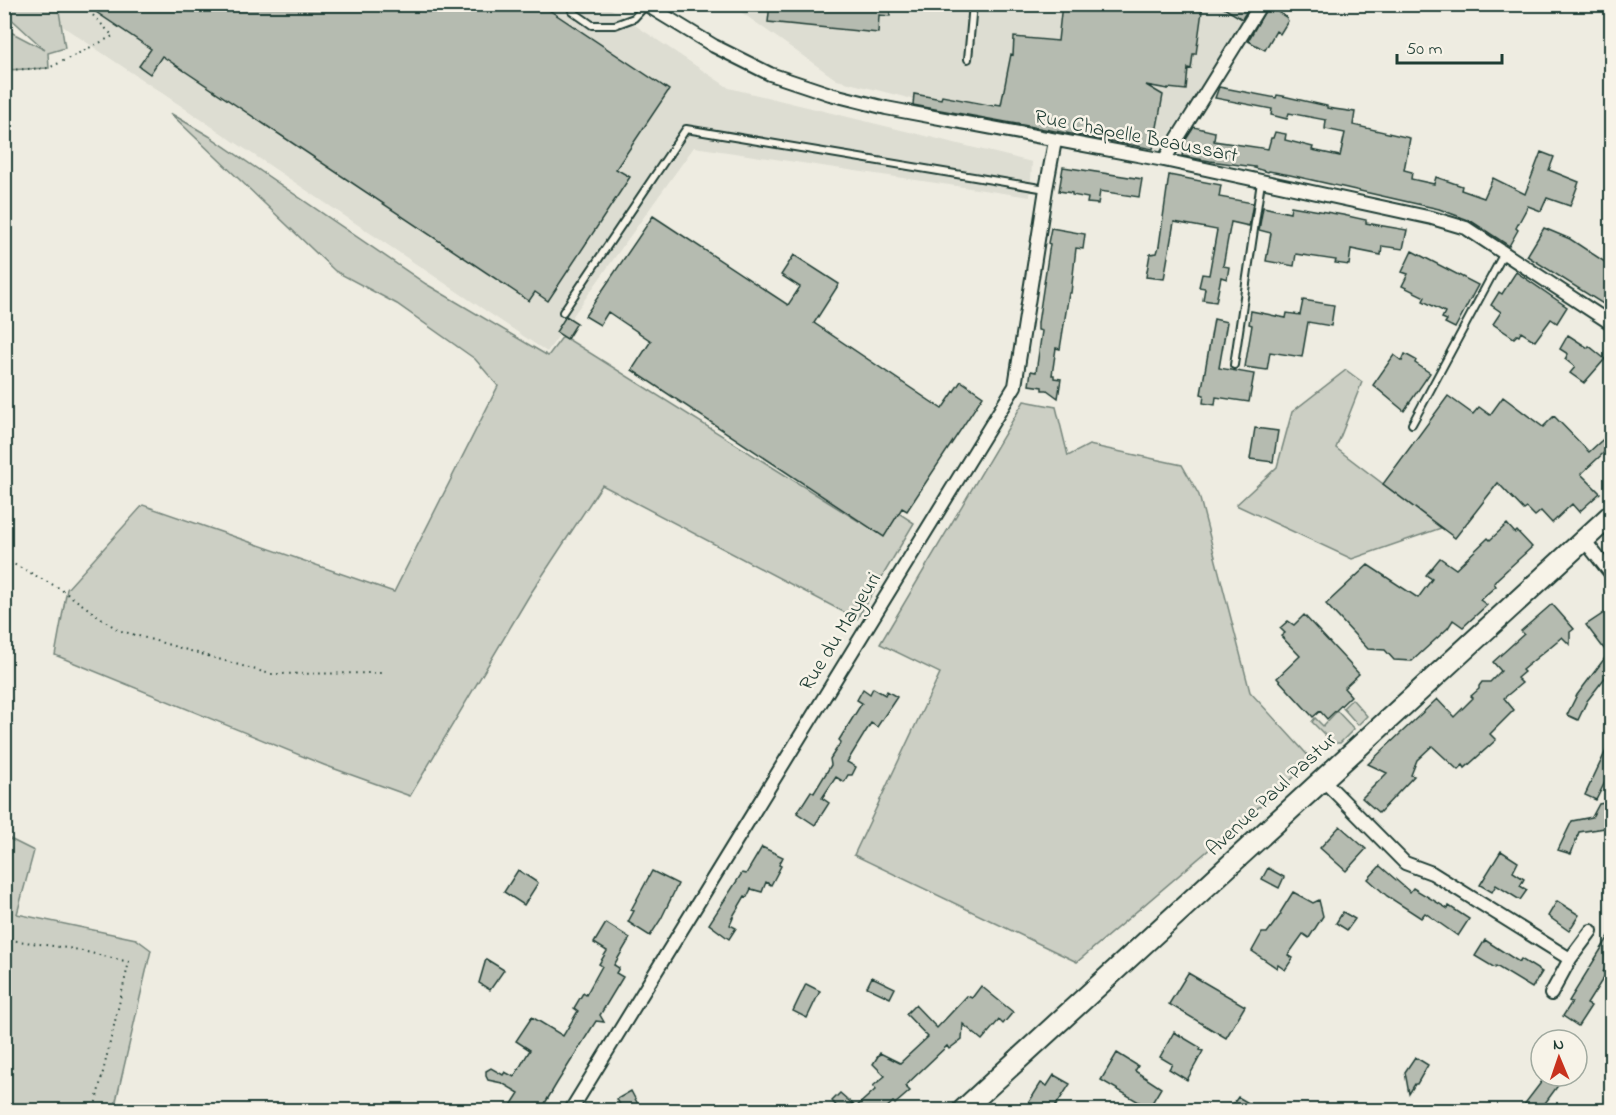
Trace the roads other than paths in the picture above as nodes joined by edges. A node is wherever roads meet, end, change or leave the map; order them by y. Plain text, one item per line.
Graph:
1 (570, 4) edge
2 (973, 4) edge
3 (1261, 4) edge
4 (645, 5) edge
5 (968, 59) dead end
6 (1055, 141) junction
7 (1164, 160) junction
8 (1262, 181) junction
9 (1046, 189) junction
10 (1504, 253) junction
11 (563, 312) dead end
12 (1611, 324) edge
13 (1234, 365) dead end
14 (1412, 424) dead end
15 (1611, 514) edge
16 (1584, 540) junction
17 (1611, 575) edge
18 (1323, 780) junction
19 (1591, 931) dead end
20 (1570, 959) junction
21 (1551, 994) dead end
22 (571, 1110) edge
23 (963, 1110) edge

1 - 4 lane
2 - 5 lane
3 - 7 street
4 - 6 street, Rue Chapelle Beaussart
6 - 7 street, Rue Chapelle Beaussart
6 - 9 street, Rue du Mayeuri
7 - 8 street, Rue Chapelle Beaussart
8 - 10 street, Rue Chapelle Beaussart
8 - 13 lane
9 - 11 lane
9 - 22 street, Rue du Mayeuri
10 - 12 street, Rue Chapelle Beaussart
10 - 14 lane
15 - 16 main road, Avenue Paul Pastur
16 - 17 street
16 - 18 main road, Avenue Paul Pastur
18 - 20 street
18 - 23 main road, Avenue Paul Pastur
19 - 20 street
20 - 21 street

